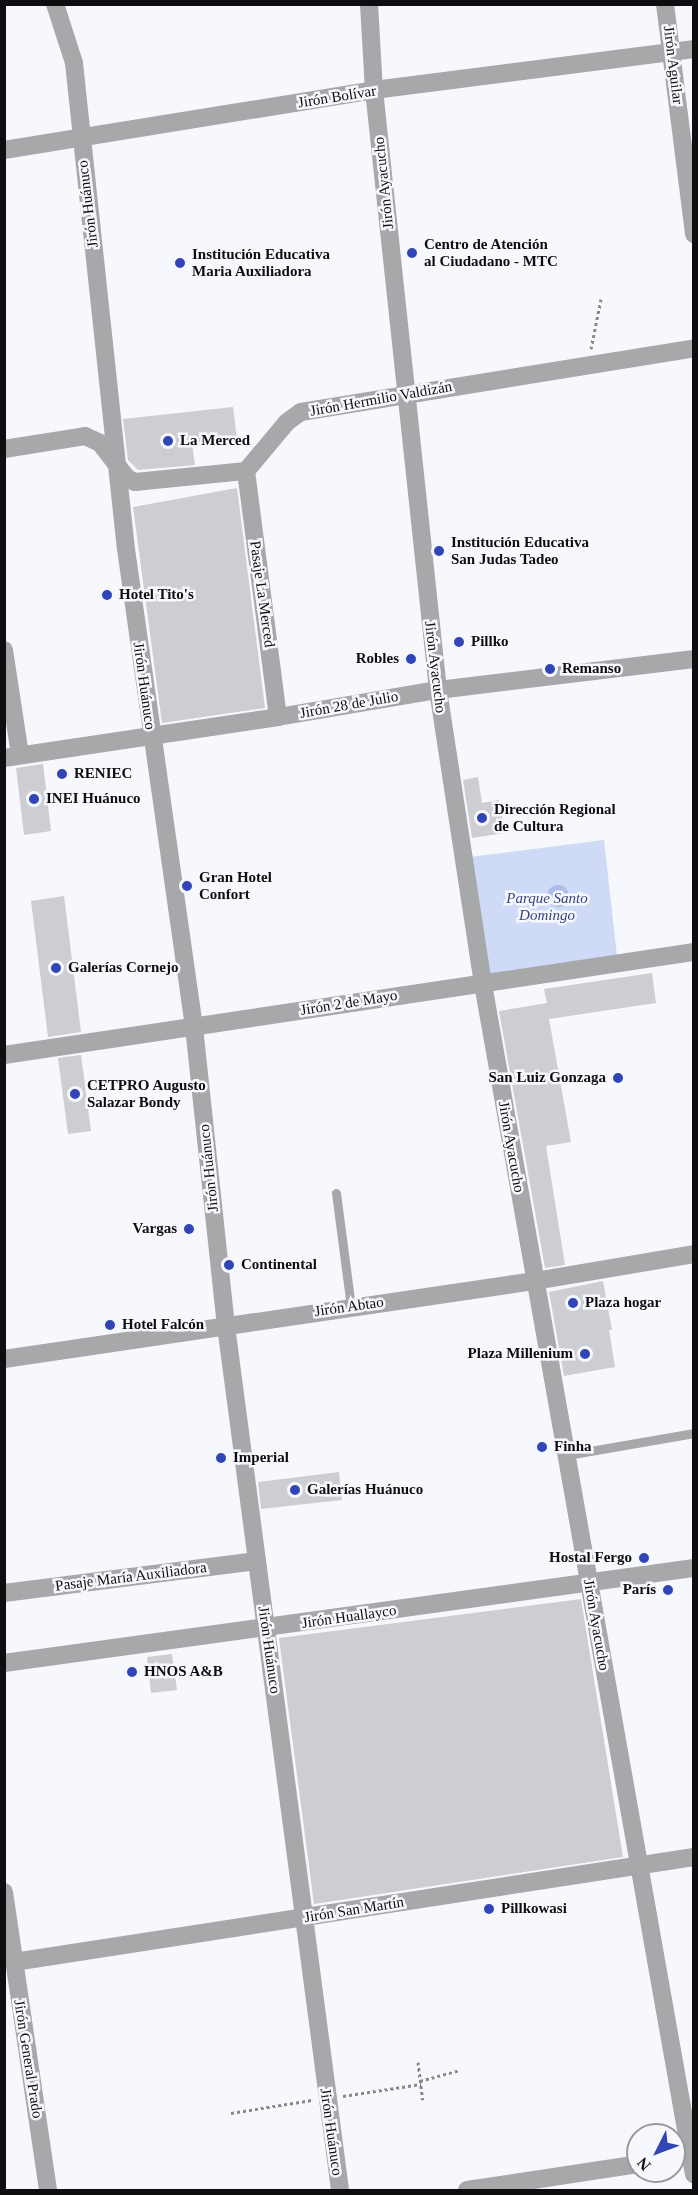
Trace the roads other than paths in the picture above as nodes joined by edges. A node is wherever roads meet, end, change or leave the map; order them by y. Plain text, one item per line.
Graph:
1 (55, 4) edge
2 (369, 4) edge
3 (665, 4) edge
4 (693, 49) edge
5 (672, 52) junction
6 (374, 90) junction
7 (81, 140) junction
8 (4, 150) edge
9 (693, 234) edge
10 (693, 348) edge
11 (405, 394) junction
12 (4, 450) edge
13 (119, 465) junction
14 (246, 471) junction
15 (4, 650) edge
16 (693, 659) edge
17 (438, 690) junction
18 (278, 717) junction
19 (151, 736) junction
20 (12, 756) edge
21 (693, 952) edge
22 (483, 984) junction
23 (194, 1027) junction
24 (4, 1054) edge
25 (336, 1193) dead end
26 (693, 1254) edge
27 (535, 1281) junction
28 (351, 1306) junction
29 (226, 1326) junction
30 (4, 1359) edge
31 (693, 1433) edge
32 (567, 1455) junction
33 (257, 1561) junction
34 (693, 1568) edge
35 (588, 1583) junction
36 (4, 1593) edge
37 (265, 1628) junction
38 (4, 1663) edge
39 (693, 1857) edge
40 (639, 1866) junction
41 (4, 1892) edge
42 (305, 1917) junction
43 (14, 1962) junction
44 (681, 2123) edge
45 (686, 2156) edge
46 (626, 2166) edge
47 (693, 2174) edge
48 (48, 2190) edge
49 (340, 2190) edge
50 (467, 2190) edge

1 - 7 street, Jirón Huánuco
2 - 6 street, Jirón Ayacucho
3 - 5 street, Jirón Aguilar
4 - 5 street, Jirón Bolívar
5 - 6 street, Jirón Bolívar
5 - 9 street, Jirón Aguilar
6 - 7 street, Jirón Bolívar
6 - 11 street, Jirón Ayacucho
7 - 8 street, Jirón Bolívar
7 - 13 street, Jirón Huánuco
10 - 11 street, Jirón Hermilio Valdizán
11 - 14 street, Jirón Hermilio Valdizán
11 - 17 street, Jirón Ayacucho
12 - 13 street
13 - 14 street
13 - 19 street, Jirón Huánuco
14 - 18 street, Pasaje La Merced
15 - 20 street
16 - 17 street, Jirón 28 de Julio
17 - 18 street, Jirón 28 de Julio
17 - 22 street, Jirón Ayacucho
18 - 19 street, Jirón 28 de Julio
19 - 20 street, Jirón 28 de Julio
19 - 23 street, Jirón Huánuco
21 - 22 street, Jirón 2 de Mayo
22 - 23 street, Jirón 2 de Mayo
22 - 27 street, Jirón Ayacucho
23 - 24 street, Jirón 2 de Mayo
23 - 29 street, Jirón Huánuco
25 - 28 lane
26 - 27 street, Jirón Abtao
27 - 28 street, Jirón Abtao
27 - 32 street, Jirón Ayacucho
28 - 29 street, Jirón Abtao
29 - 30 street, Jirón Abtao
29 - 33 street, Jirón Huánuco
31 - 32 lane
32 - 35 street, Jirón Ayacucho
33 - 36 street, Pasaje María Auxiliadora
33 - 37 street, Jirón Huánuco
34 - 35 street, Jirón Huallayco
35 - 37 street, Jirón Huallayco
35 - 40 street, Jirón Ayacucho
37 - 38 street, Jirón Huallayco
37 - 42 street, Jirón Huánuco
39 - 40 street, Jirón San Martín
40 - 42 street, Jirón San Martín
40 - 44 street, Jirón Ayacucho
41 - 43 street, Jirón General Prado
42 - 43 street, Jirón San Martín
42 - 49 street, Jirón Huánuco
43 - 48 street, Jirón General Prado
45 - 47 street, Jirón Ayacucho
46 - 50 street

